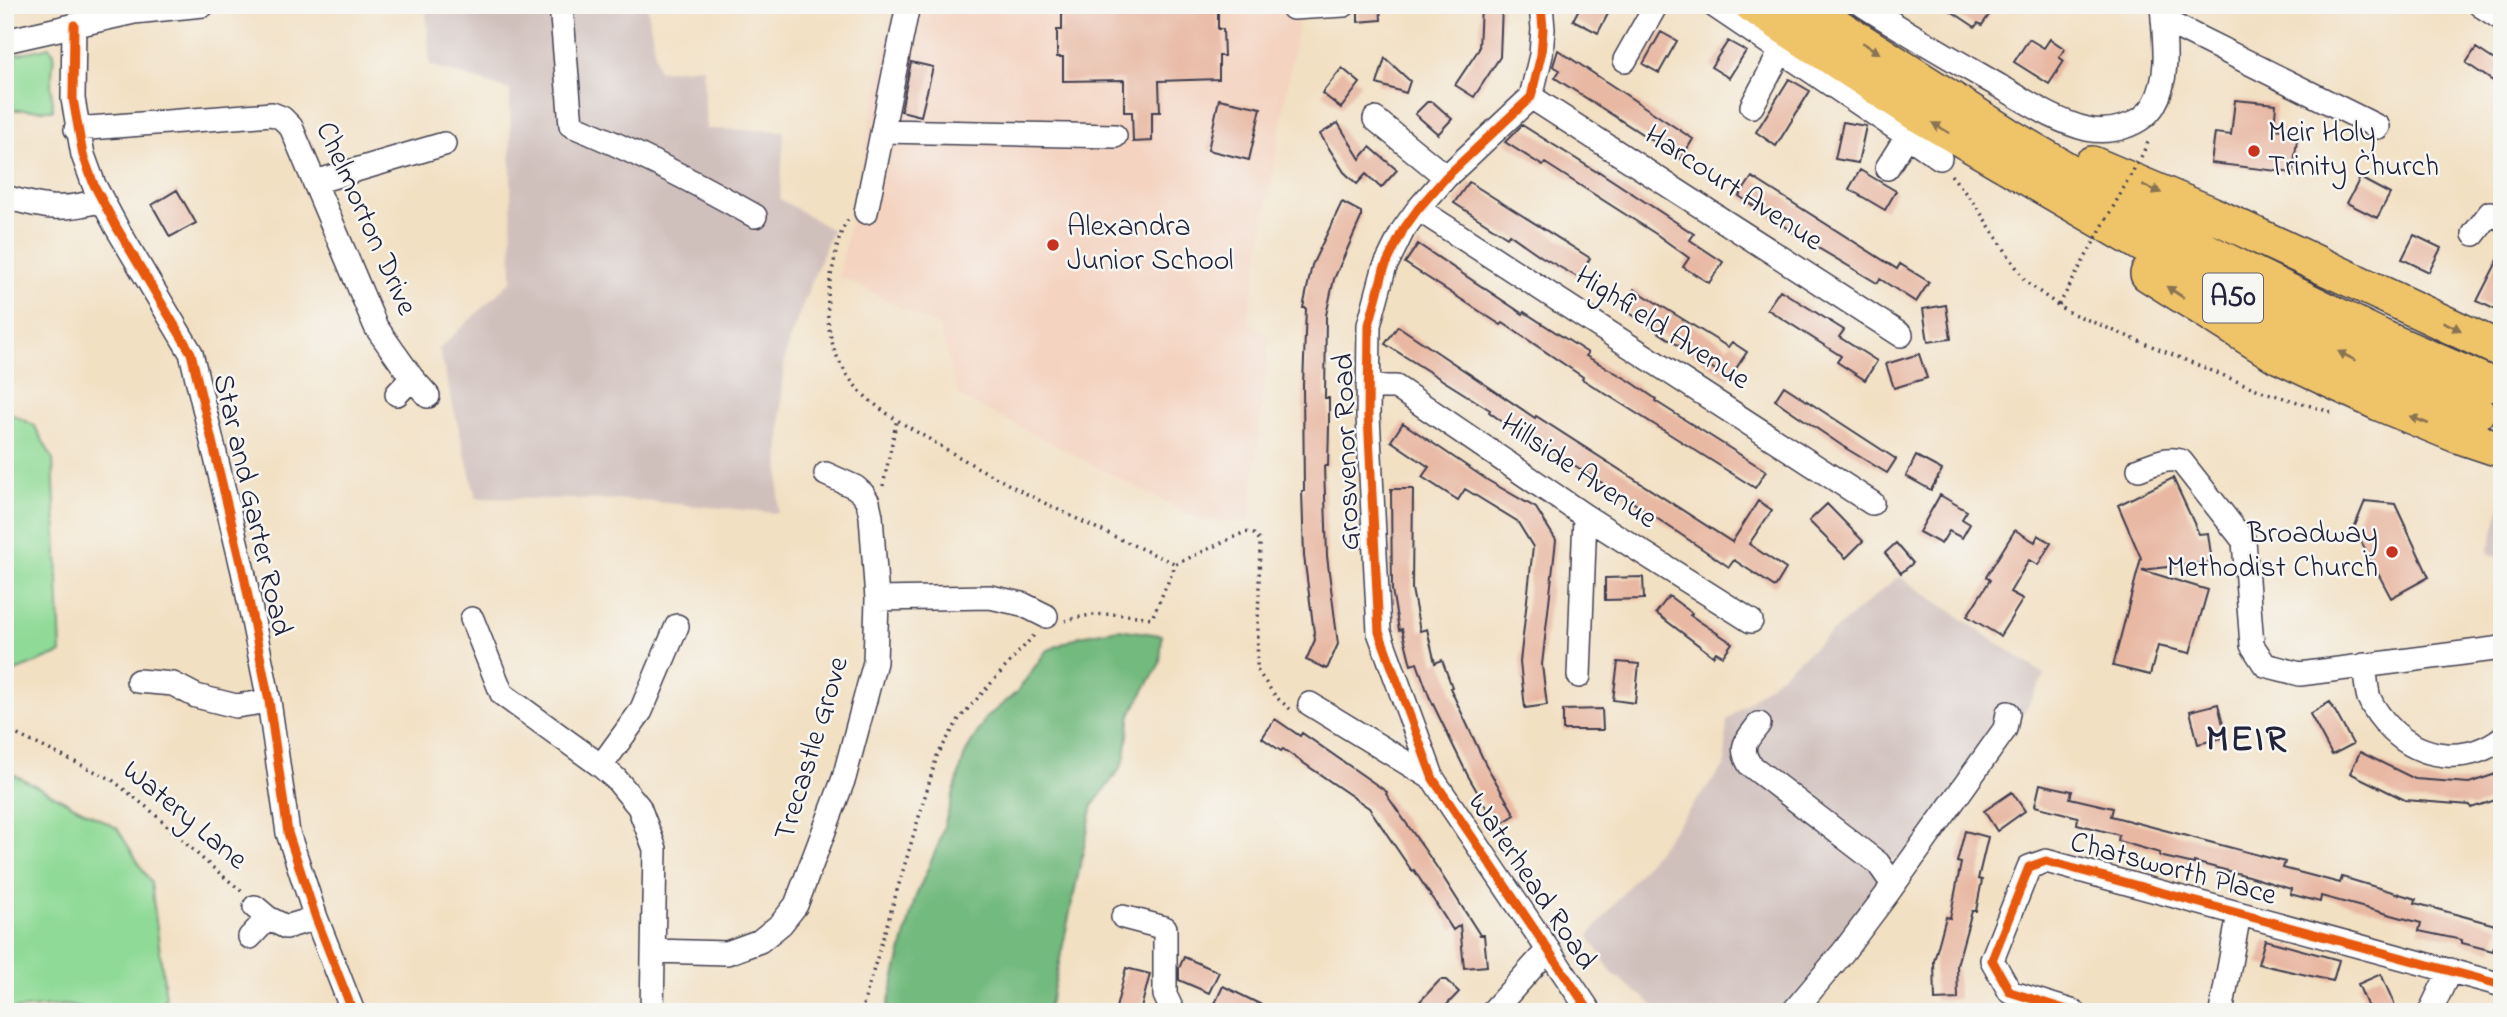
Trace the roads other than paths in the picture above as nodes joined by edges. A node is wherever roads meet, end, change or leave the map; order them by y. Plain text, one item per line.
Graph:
1 (203, 5) edge
2 (561, 5) edge
3 (908, 5) edge
4 (1292, 5) edge
5 (1343, 5) edge
6 (1541, 5) edge
7 (1656, 5) edge
8 (1713, 5) edge
9 (1752, 5) edge
10 (1804, 5) edge
11 (1863, 5) edge
12 (2480, 5) edge
13 (134, 9) edge
14 (2162, 13) edge
15 (2502, 19) edge
16 (74, 25) junction
17 (5, 41) edge
18 (1781, 51) junction
19 (1625, 60) dead end
20 (1531, 97) junction
21 (1752, 106) dead end
22 (1976, 115) junction
23 (2370, 117) dead end
24 (1375, 119) dead end
25 (76, 129) junction
26 (883, 131) junction
27 (1115, 136) dead end
28 (1907, 136) junction
29 (444, 144) dead end
30 (1940, 158) road end
31 (1999, 162) junction
32 (1887, 167) dead end
33 (1446, 177) junction
34 (315, 182) junction
35 (5, 197) edge
36 (102, 200) junction
37 (1418, 209) junction
38 (866, 212) road end
39 (755, 216) dead end
40 (2502, 219) edge
41 (2474, 234) dead end
42 (1901, 335) dead end
43 (2502, 350) edge
44 (1368, 387) junction
45 (428, 396) dead end
46 (2502, 450) edge
47 (2138, 470) dead end
48 (826, 474) dead end
49 (1872, 503) dead end
50 (1585, 516) junction
51 (877, 598) junction
52 (472, 620) dead end
53 (1751, 621) dead end
54 (1050, 623) road end
55 (677, 626) dead end
56 (2502, 648) edge
57 (2364, 666) junction
58 (1579, 676) dead end
59 (138, 681) dead end
60 (269, 701) junction
61 (1310, 704) road end
62 (2008, 713) dead end
63 (1759, 724) dead end
64 (2502, 738) edge
65 (601, 766) junction
66 (1433, 779) junction
67 (1887, 894) junction
68 (2239, 914) junction
69 (1123, 917) dead end
70 (316, 918) junction
71 (250, 937) dead end
72 (1548, 950) junction
73 (654, 951) junction
74 (2450, 970) junction
75 (2502, 985) edge
76 (353, 1012) edge
77 (652, 1012) edge
78 (1173, 1012) edge
79 (1492, 1012) edge
80 (1590, 1012) edge
81 (1793, 1012) edge
82 (2074, 1012) edge
83 (2221, 1012) edge
84 (2430, 1012) edge

1 - 13 street
2 - 39 street
3 - 26 street
4 - 5 street
6 - 20 street
7 - 19 street
8 - 18 street
31 -> 9 highway, A50
10 -> 22 highway, A50
11 - 14 street
12 - 15 street
13 - 16 street
14 - 23 street
16 - 17 street
16 - 25 street, Star and Garter Road
18 - 21 street
18 - 28 street
20 - 33 street, Grosvenor Road
20 - 42 street, Harcourt Avenue
22 -> 31 highway, A50
22 -> 43 highway
24 - 33 street
25 - 34 street, Chelmorton Drive
25 - 36 street, Star and Garter Road
26 - 27 street
26 - 38 street
28 - 30 street
28 - 32 street
29 - 34 street
46 -> 31 highway
33 - 37 street, Grosvenor Road
34 - 45 street, Chelmorton Drive
35 - 36 street
36 - 60 street, Star and Garter Road
37 - 44 street, Grosvenor Road
37 - 49 street, Highfield Avenue
40 - 41 street
44 - 50 street, Hillside Avenue
44 - 66 street, Grosvenor Road
47 - 57 street
48 - 51 street, Trecastle Grove
50 - 53 street, Hillside Avenue
50 - 58 street
51 - 54 street
51 - 73 street, Trecastle Grove
52 - 65 street
55 - 65 street
56 - 57 street
57 - 64 street
59 - 60 street
60 - 70 street, Star and Garter Road
61 - 66 street
62 - 67 street
63 - 67 street
65 - 73 street
66 - 72 street, Waterhead Road
67 - 81 street
68 - 74 street, Chatsworth Place
68 - 82 street, Chatsworth Place
68 - 83 street, Chatsworth Place
69 - 78 street
70 - 71 street
70 - 76 street, Star and Garter Road
72 - 79 street
72 - 80 street, Waterhead Road
73 - 77 street
74 - 75 street, Chatsworth Place
74 - 84 street

